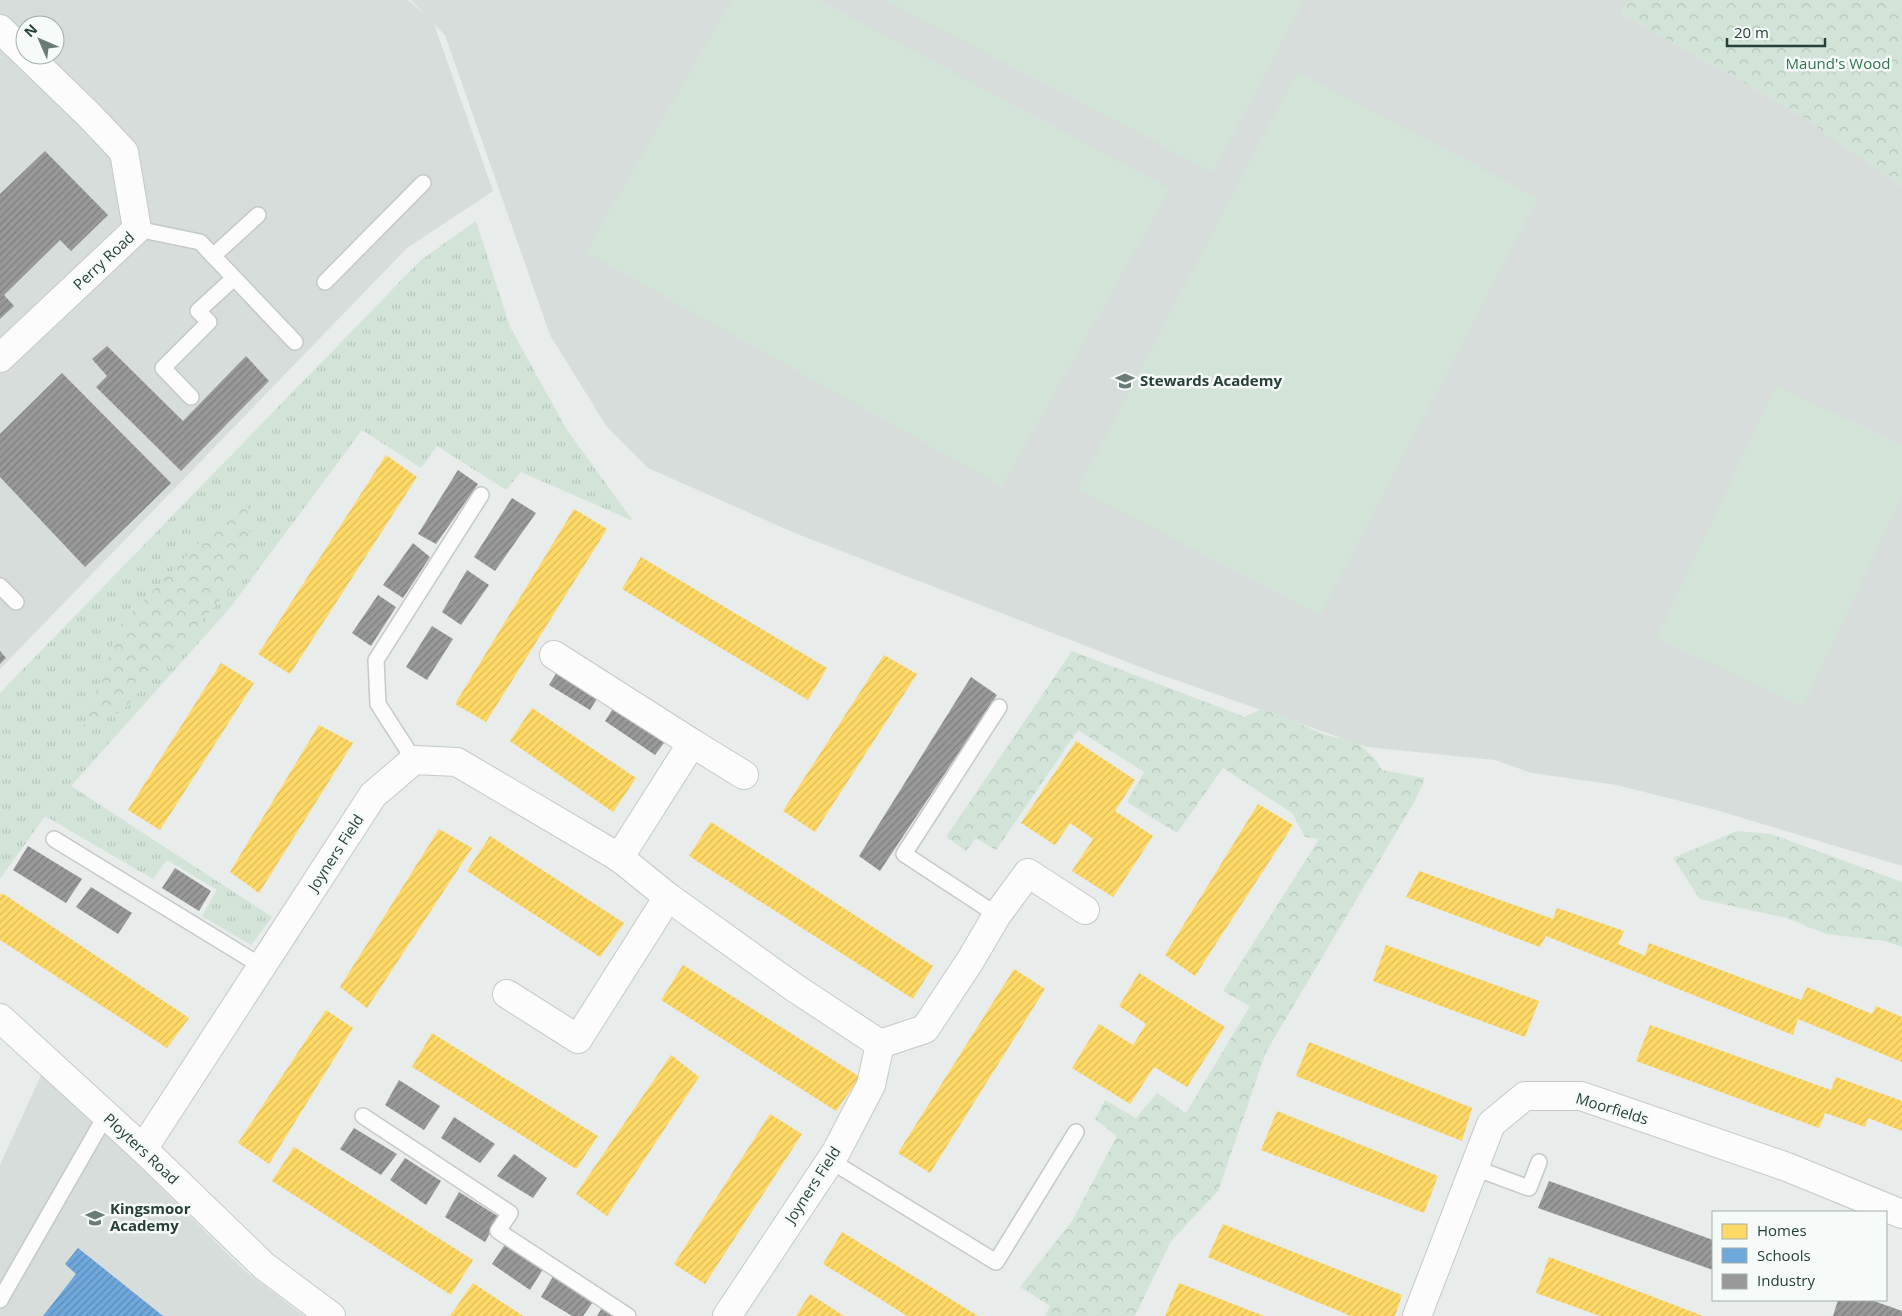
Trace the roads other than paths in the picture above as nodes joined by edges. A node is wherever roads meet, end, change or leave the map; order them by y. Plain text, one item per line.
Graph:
1 (0, 29) edge
2 (15, 43) edge
3 (37, 65) edge
4 (423, 184) dead end
5 (258, 214) dead end
6 (137, 230) junction
7 (213, 256) junction
8 (234, 278) junction
9 (325, 282) dead end
10 (295, 342) dead end
11 (0, 358) edge
12 (191, 397) dead end
13 (481, 495) dead end
14 (0, 586) edge
15 (16, 602) dead end
16 (554, 655) dead end
17 (999, 708) dead end
18 (692, 743) junction
19 (414, 760) junction
20 (744, 775) dead end
21 (54, 839) dead end
22 (619, 858) junction
23 (668, 896) junction
24 (1085, 910) dead end
25 (997, 915) junction
26 (263, 967) junction
27 (507, 994) dead end
28 (0, 1018) edge
29 (880, 1044) junction
30 (106, 1116) junction
31 (364, 1116) dead end
32 (1076, 1132) dead end
33 (142, 1149) junction
34 (831, 1161) junction
35 (1539, 1162) dead end
36 (1475, 1168) junction
37 (1869, 1207) edge
38 (1902, 1214) edge
39 (0, 1300) edge
40 (331, 1316) edge
41 (628, 1316) edge
42 (727, 1316) edge
43 (1416, 1316) edge

1 - 2 street, Perry Road
3 - 6 street, Perry Road
4 - 9 lane
5 - 7 lane
6 - 7 lane
6 - 11 street, Perry Road
7 - 8 lane
8 - 10 lane
8 - 12 lane
13 - 19 lane
14 - 15 lane
16 - 18 street
17 - 25 lane
18 - 20 street
18 - 22 street
19 - 22 street
19 - 26 street, Joyners Field
21 - 26 lane
22 - 23 street
23 - 27 street
23 - 29 street
24 - 25 street
25 - 29 street
26 - 33 street, Joyners Field
28 - 30 street, Ployters Road
29 - 34 street, Joyners Field
30 - 33 street, Ployters Road
30 - 39 lane
31 - 41 lane
32 - 34 lane
33 - 40 street, Ployters Road
34 - 42 street, Joyners Field
35 - 36 lane
36 - 37 street, Moorfields
36 - 43 street, Moorfields
37 - 38 street, Moorfields

